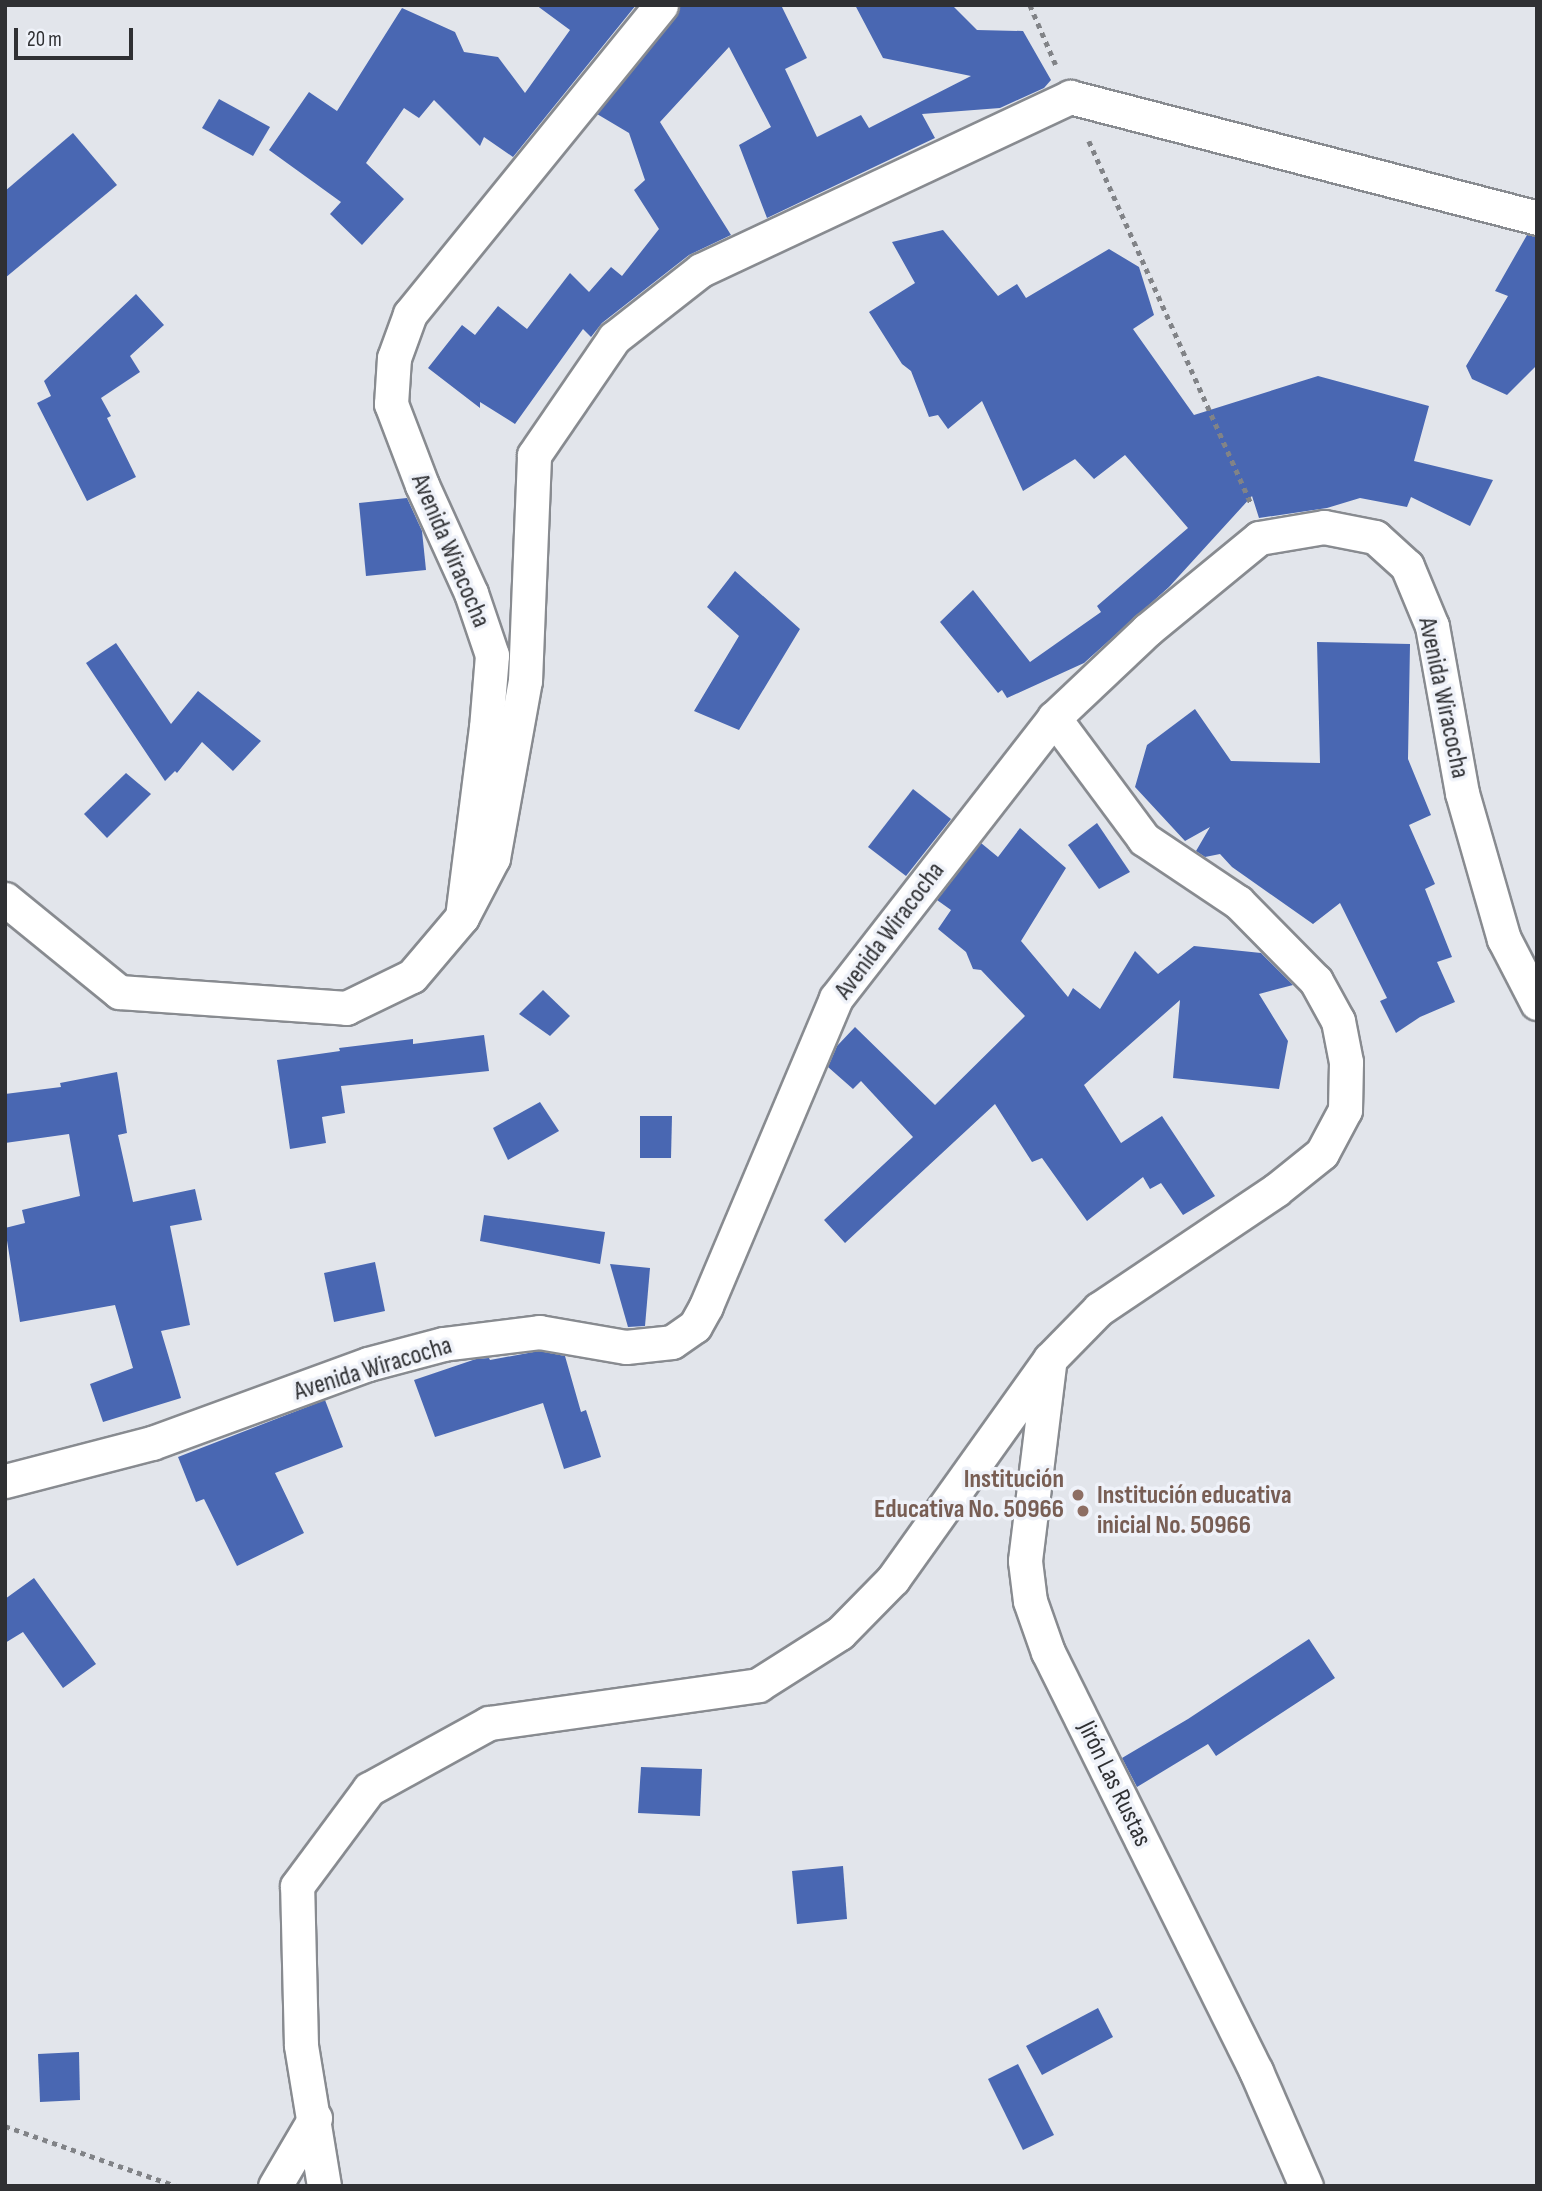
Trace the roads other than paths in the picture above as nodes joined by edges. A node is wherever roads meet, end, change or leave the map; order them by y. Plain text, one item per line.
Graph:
1 (661, 5) edge
2 (1537, 218) edge
3 (1054, 718) junction
4 (5, 900) edge
5 (463, 917) junction
6 (1537, 1003) edge
7 (1050, 1359) junction
8 (5, 1481) edge
9 (315, 2118) junction
10 (275, 2186) edge
11 (324, 2186) edge
12 (1306, 2186) edge

1 - 5 street, Avenida Wiracocha
2 - 5 street
3 - 6 street, Avenida Wiracocha
3 - 7 street
3 - 8 street, Avenida Wiracocha
4 - 5 street
7 - 9 street
7 - 12 street, Jirón Las Rustas
9 - 10 street
9 - 11 street

